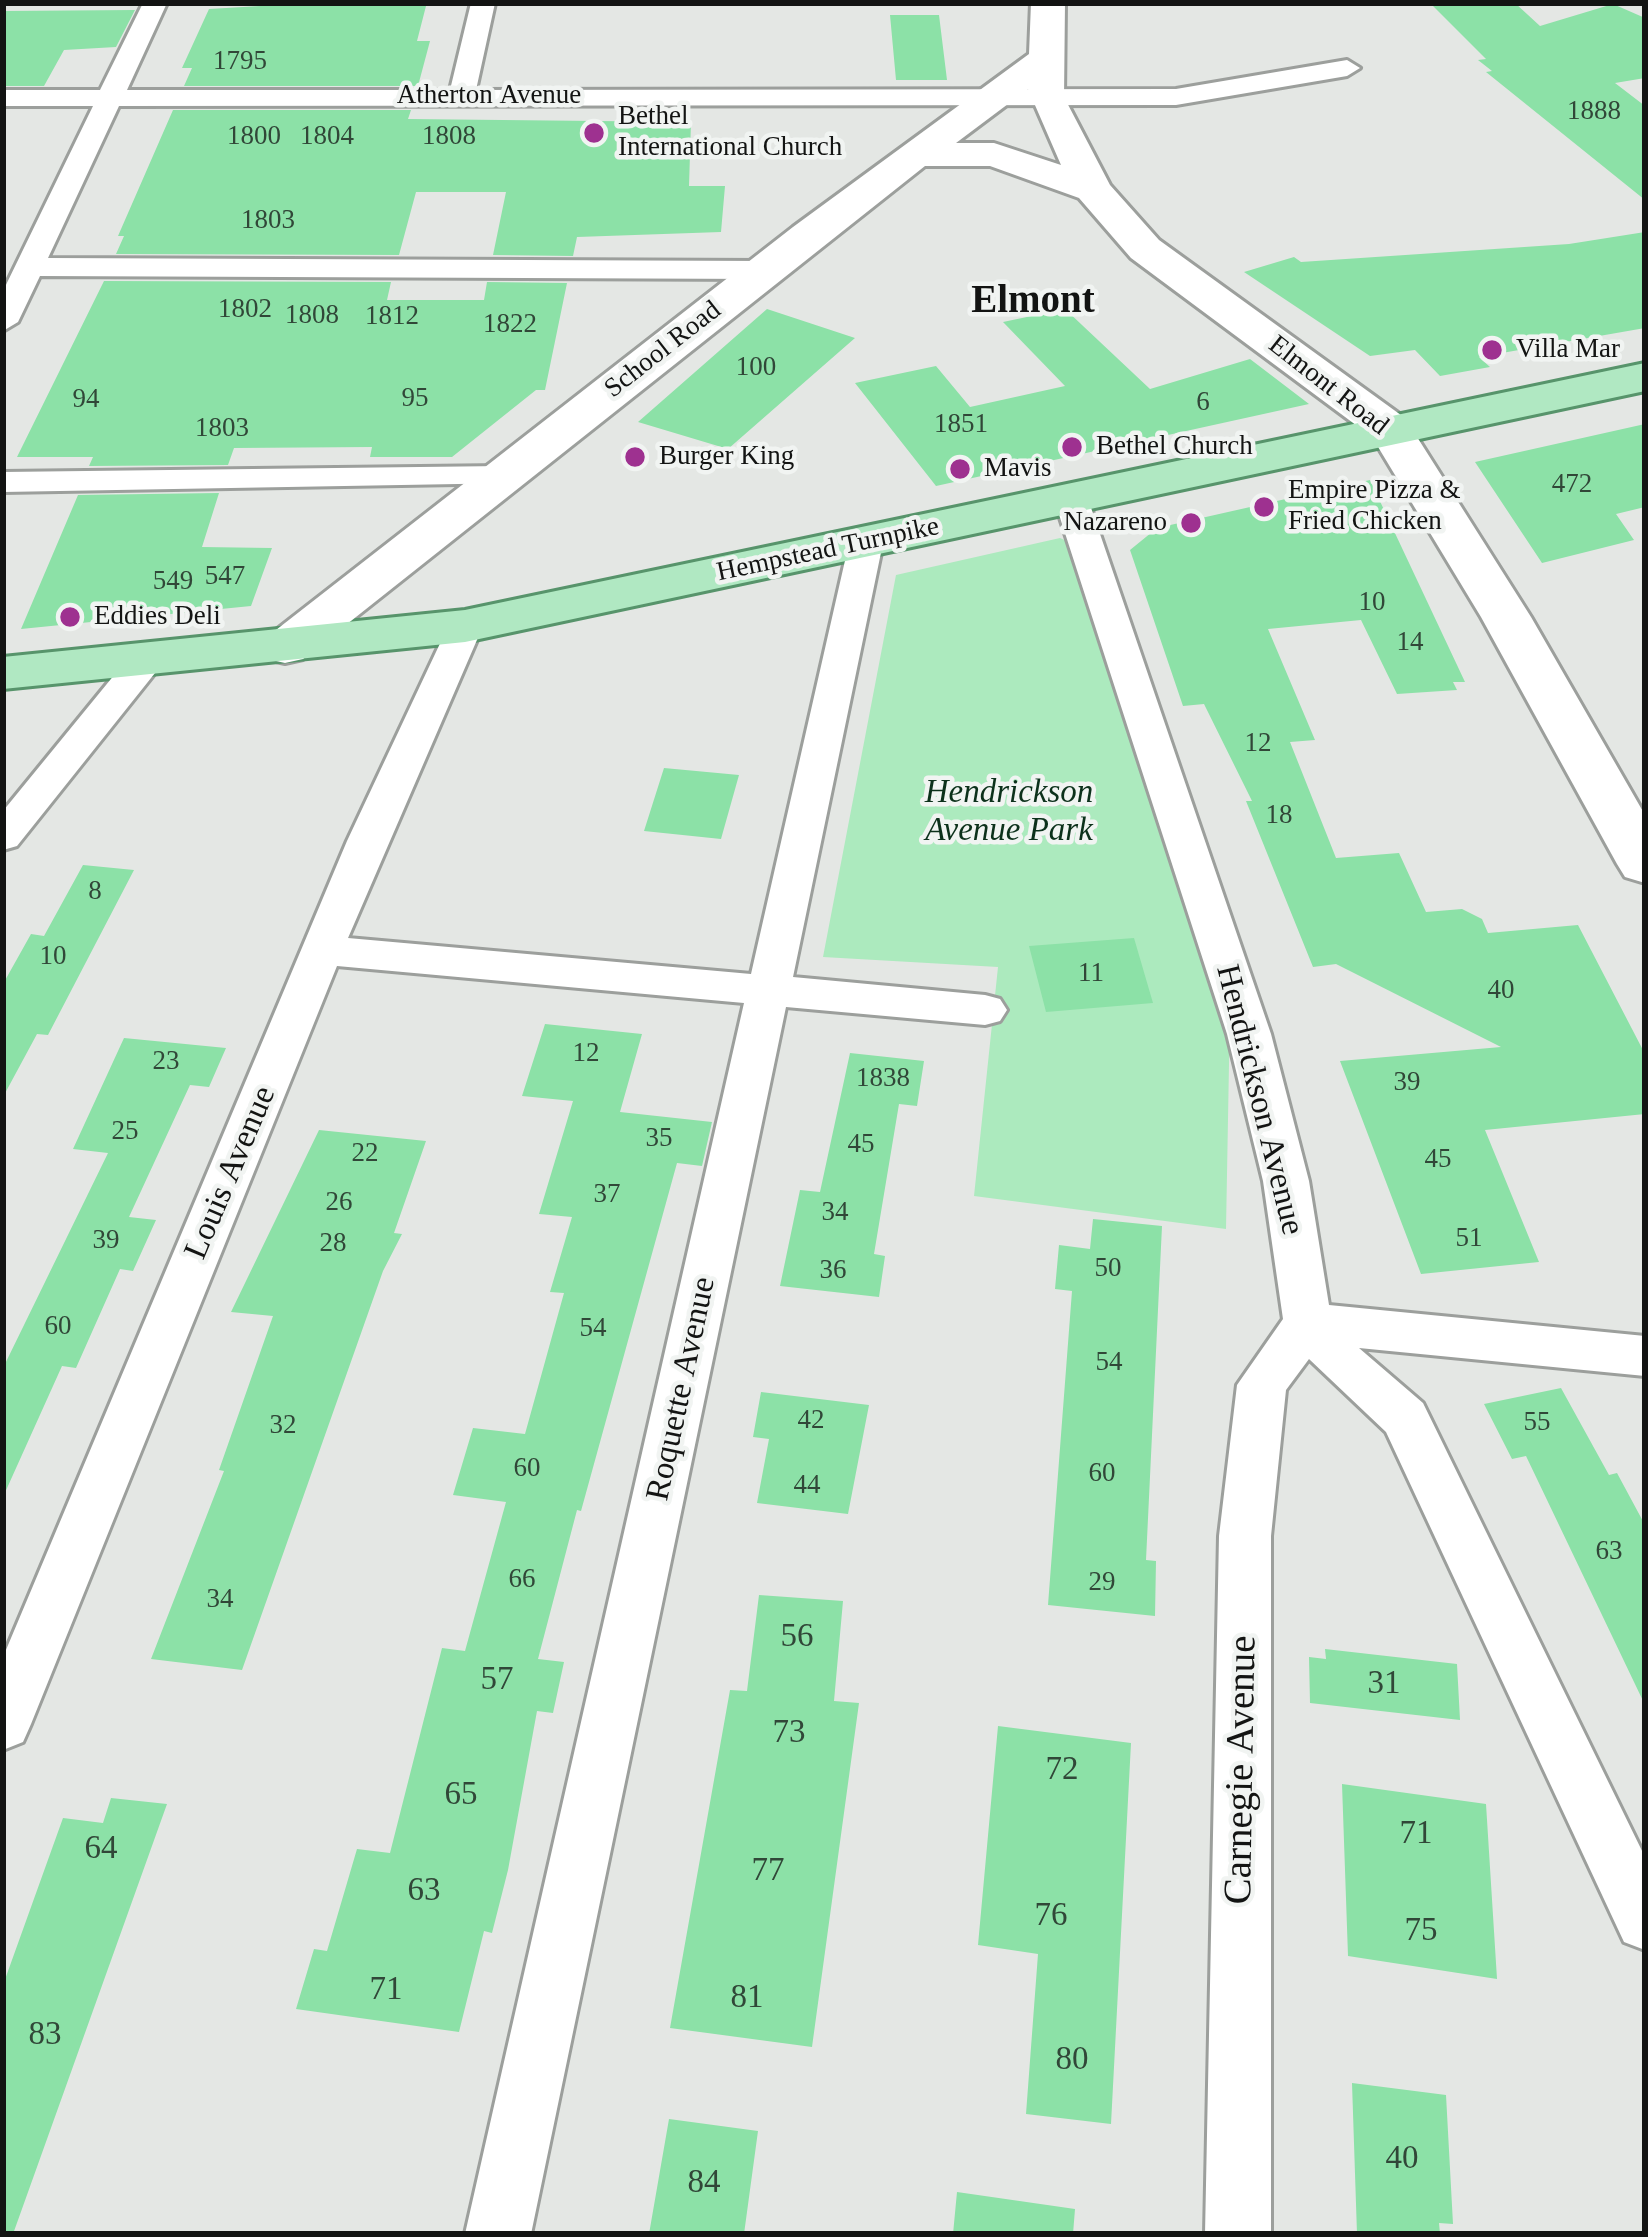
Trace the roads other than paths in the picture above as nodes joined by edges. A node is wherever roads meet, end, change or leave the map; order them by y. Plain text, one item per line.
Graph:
1 (155, 3) edge
2 (483, 3) edge
3 (1048, 3) edge
4 (1045, 58) junction
5 (1347, 68) dead end
6 (462, 96) junction
7 (110, 97) junction
8 (994, 97) junction
9 (1046, 97) junction
10 (3, 98) edge
11 (917, 155) junction
12 (1094, 190) junction
13 (30, 267) junction
14 (764, 270) junction
15 (3, 322) edge
16 (1645, 377) edge
17 (1389, 428) junction
18 (503, 476) junction
19 (3, 482) edge
20 (1070, 496) junction
21 (866, 543) junction
22 (465, 626) junction
23 (285, 648) junction
24 (146, 660) junction
25 (3, 674) edge
26 (3, 837) edge
27 (1645, 864) edge
28 (324, 950) junction
29 (768, 992) junction
30 (985, 1010) dead end
31 (1308, 1323) junction
32 (1645, 1356) edge
33 (3, 1724) edge
34 (1645, 1921) edge
35 (498, 2234) edge
36 (1238, 2234) edge

1 - 7 street
2 - 6 street
3 - 4 main road, Elmont Road
4 - 8 main road, School Road
4 - 9 main road, Elmont Road
5 - 9 street, Atherton Avenue
6 - 7 street, Atherton Avenue
6 - 8 street, Atherton Avenue
7 - 10 street, Atherton Avenue
7 - 13 street
8 - 9 street, Atherton Avenue
8 - 11 main road, School Road
9 - 12 main road, Elmont Road
11 - 12 main road
11 - 14 main road, School Road
12 - 17 main road, Elmont Road
13 - 14 street
13 - 15 street
14 - 18 main road, School Road
16 - 17 main road, Hempstead Turnpike
17 - 20 main road, Hempstead Turnpike
17 - 27 main road, Elmont Road
18 - 19 street
18 - 23 main road, School Road
20 - 21 main road, Hempstead Turnpike
20 - 31 street, Hendrickson Avenue
21 - 22 main road, Hempstead Turnpike
21 - 29 street, Roquette Avenue
22 - 23 main road, Hempstead Turnpike
22 - 28 street, Louis Avenue
23 - 24 main road, Hempstead Turnpike
24 - 25 main road, Hempstead Turnpike
24 - 26 street
28 - 29 street
28 - 33 street, Louis Avenue
29 - 30 street
29 - 35 street, Roquette Avenue
31 - 32 street
31 - 34 street
31 - 36 street, Carnegie Avenue

